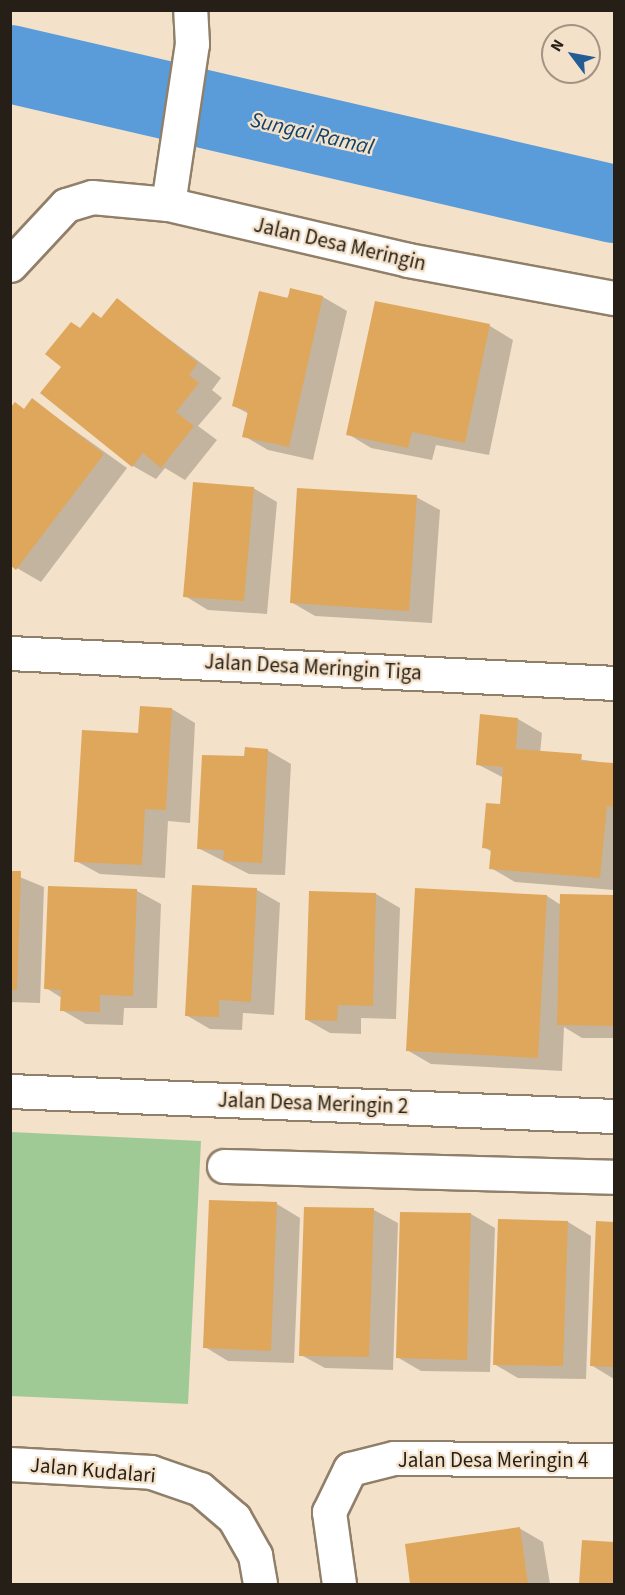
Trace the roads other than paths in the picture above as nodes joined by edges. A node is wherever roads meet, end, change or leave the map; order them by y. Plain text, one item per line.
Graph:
1 (190, 10) edge
2 (168, 204) junction
3 (10, 265) edge
4 (615, 298) edge
5 (10, 653) edge
6 (615, 683) edge
7 (10, 1091) edge
8 (615, 1116) edge
9 (224, 1166) dead end
10 (615, 1177) edge
11 (615, 1460) edge
12 (10, 1464) edge
13 (260, 1584) edge
14 (339, 1584) edge

1 - 2 street
2 - 3 street, Jalan Desa Meringin
2 - 4 street, Jalan Desa Meringin
5 - 6 street, Jalan Desa Meringin Tiga
7 - 8 street, Jalan Desa Meringin 2
9 - 10 street
11 - 14 street, Jalan Desa Meringin 4
12 - 13 street, Jalan Kudalari

